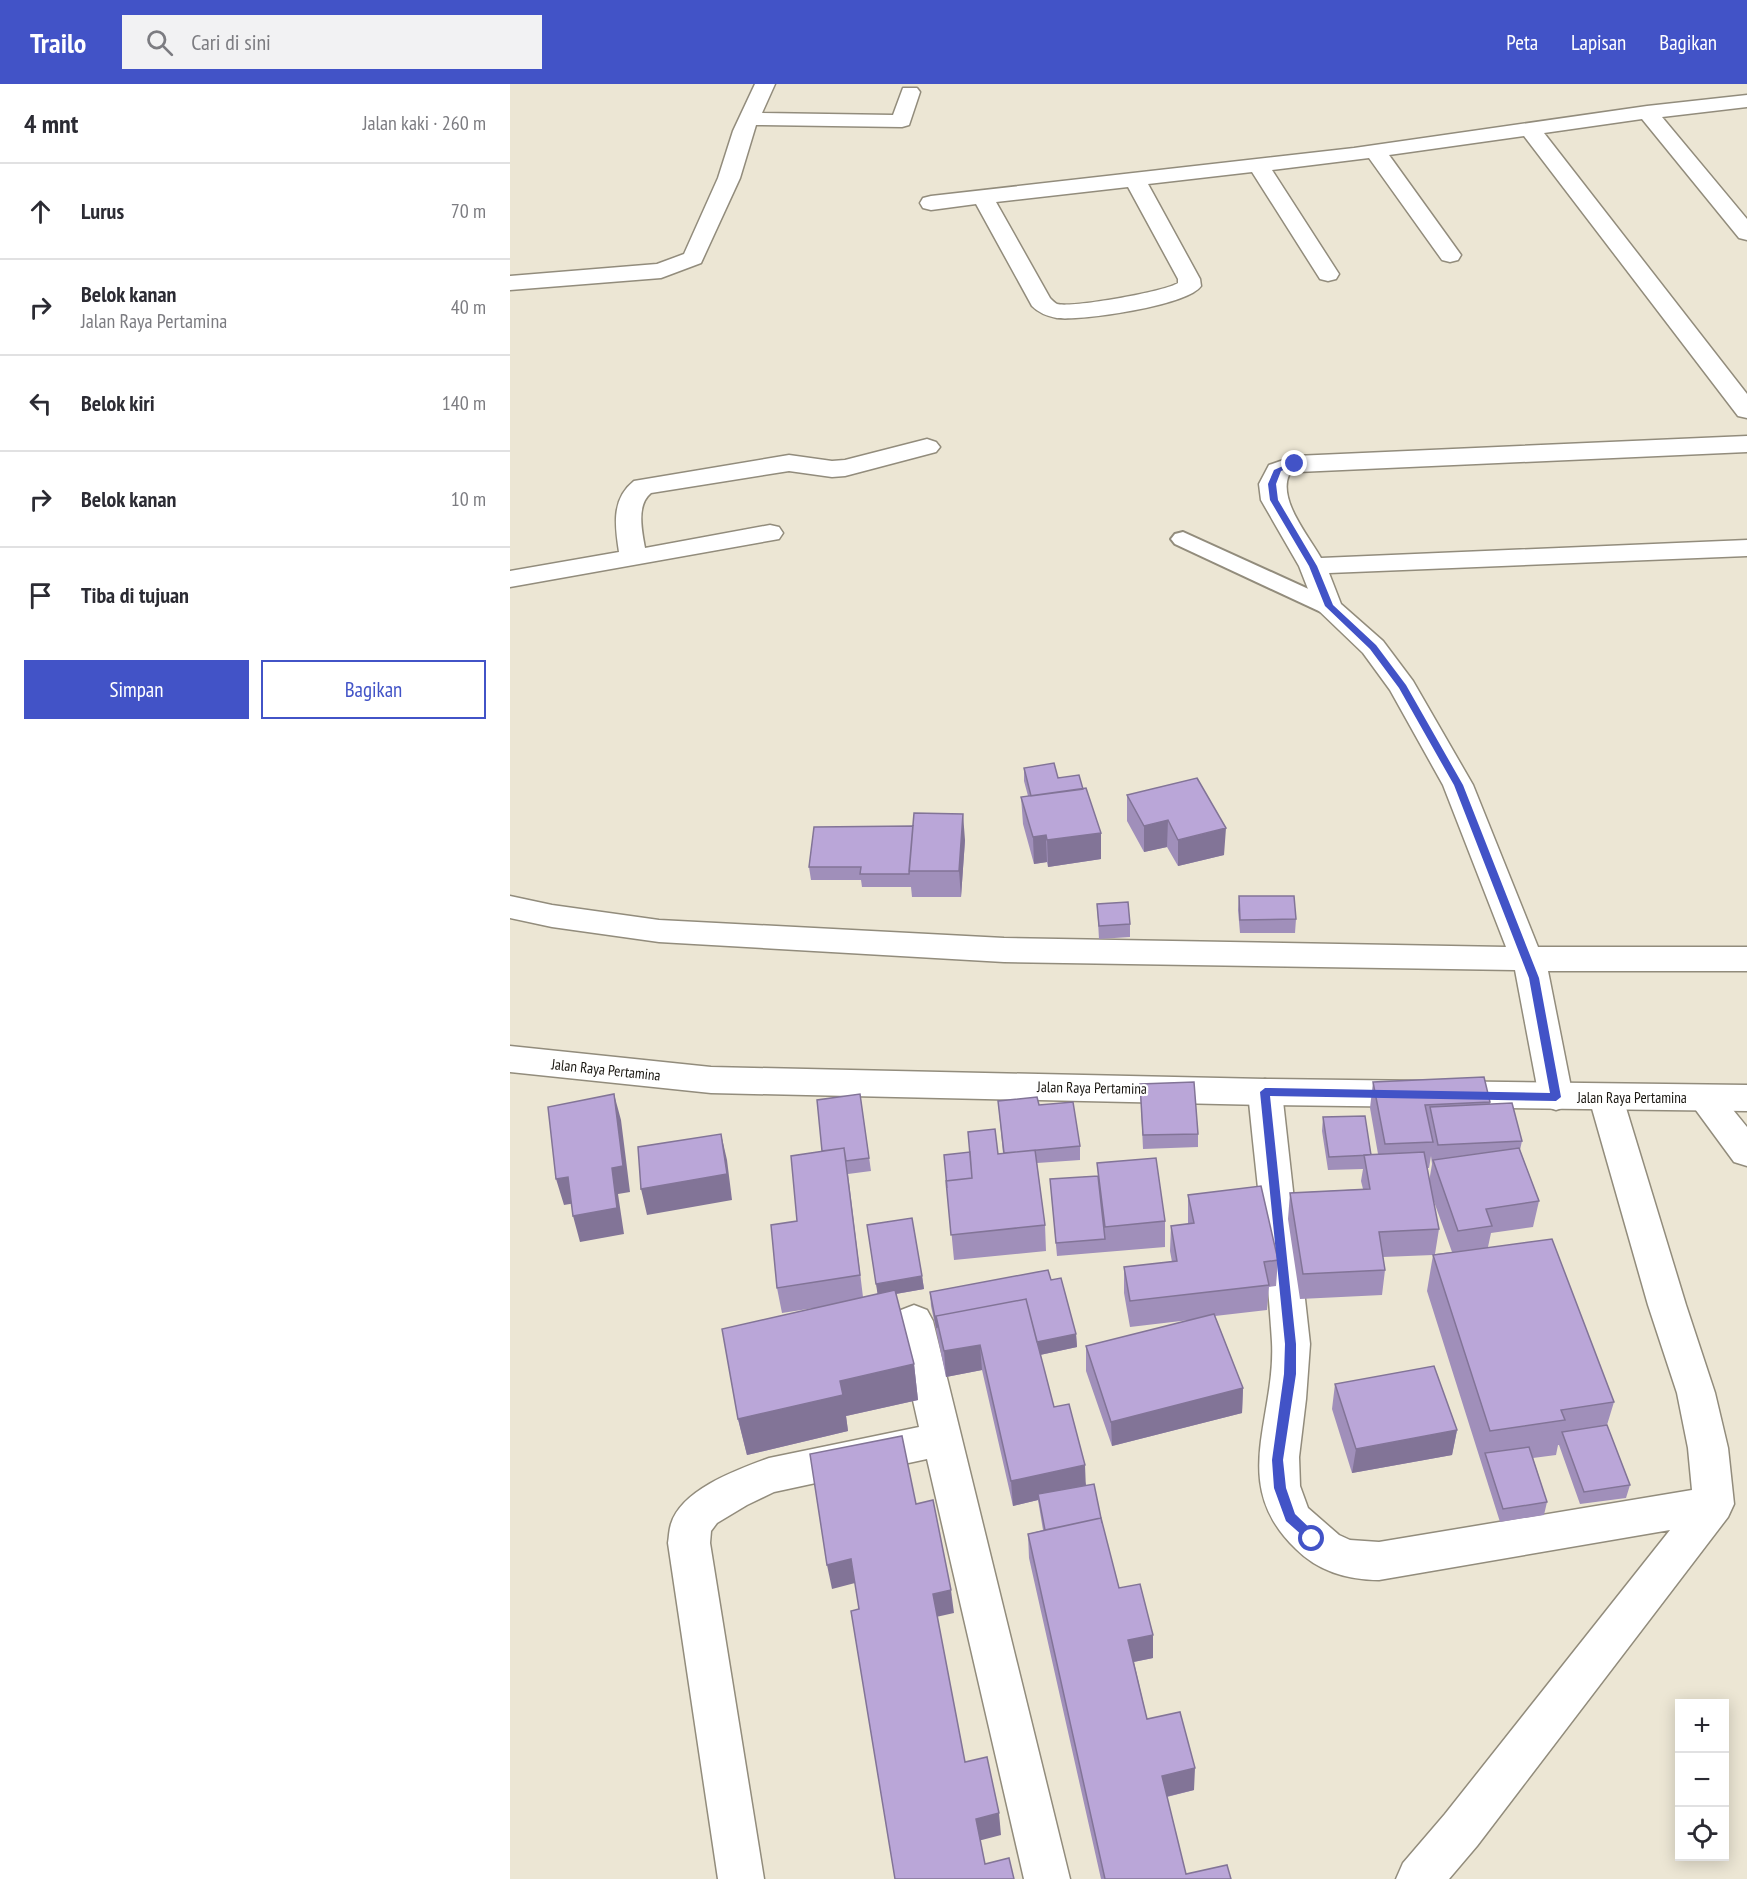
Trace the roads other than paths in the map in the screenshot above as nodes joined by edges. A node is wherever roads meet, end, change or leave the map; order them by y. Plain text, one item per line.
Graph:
1 (765, 84) edge
2 (910, 92) dead end
3 (1747, 101) edge
4 (1647, 112) junction
5 (748, 119) junction
6 (1530, 128) junction
7 (1375, 151) junction
8 (1258, 165) junction
9 (1135, 180) junction
10 (983, 198) junction
11 (931, 203) dead end
12 (1747, 233) edge
13 (1450, 255) dead end
14 (1328, 274) dead end
15 (510, 283) edge
16 (1747, 411) edge
17 (1747, 444) edge
18 (927, 447) dead end
19 (770, 533) dead end
20 (1183, 539) dead end
21 (1747, 548) edge
22 (633, 558) junction
23 (1313, 566) junction
24 (510, 579) edge
25 (1329, 606) junction
26 (510, 907) edge
27 (1747, 959) edge
28 (1531, 968) junction
29 (510, 1059) edge
30 (1554, 1086) junction
31 (1265, 1092) junction
32 (1606, 1098) junction
33 (1704, 1098) junction
34 (1747, 1098) edge
35 (1747, 1152) edge
36 (914, 1321) dead end
37 (941, 1439) junction
38 (1714, 1504) junction
39 (741, 1879) edge
40 (1047, 1879) edge
41 (1419, 1879) edge

1 - 5 street
2 - 5 street
3 - 4 street
4 - 6 street
4 - 12 street
5 - 15 street
6 - 7 street
6 - 16 street
7 - 8 street
7 - 13 street
8 - 9 street
8 - 14 street
9 - 10 street
9 - 10 street
10 - 11 street
17 - 23 street
18 - 22 street
19 - 22 street
20 - 25 lane
21 - 23 street
22 - 24 street
23 - 25 street
25 - 28 street
26 - 28 street
27 - 28 street
28 - 30 street
29 - 31 street, Jalan Raya Pertamina
30 - 31 street, Jalan Raya Pertamina
30 - 32 street, Jalan Raya Pertamina
31 - 38 street
32 - 33 street, Jalan Raya Pertamina
32 - 38 street
33 - 34 street, Jalan Raya Pertamina
33 - 35 street
36 - 37 street
37 - 39 street
37 - 40 street
38 - 41 street

